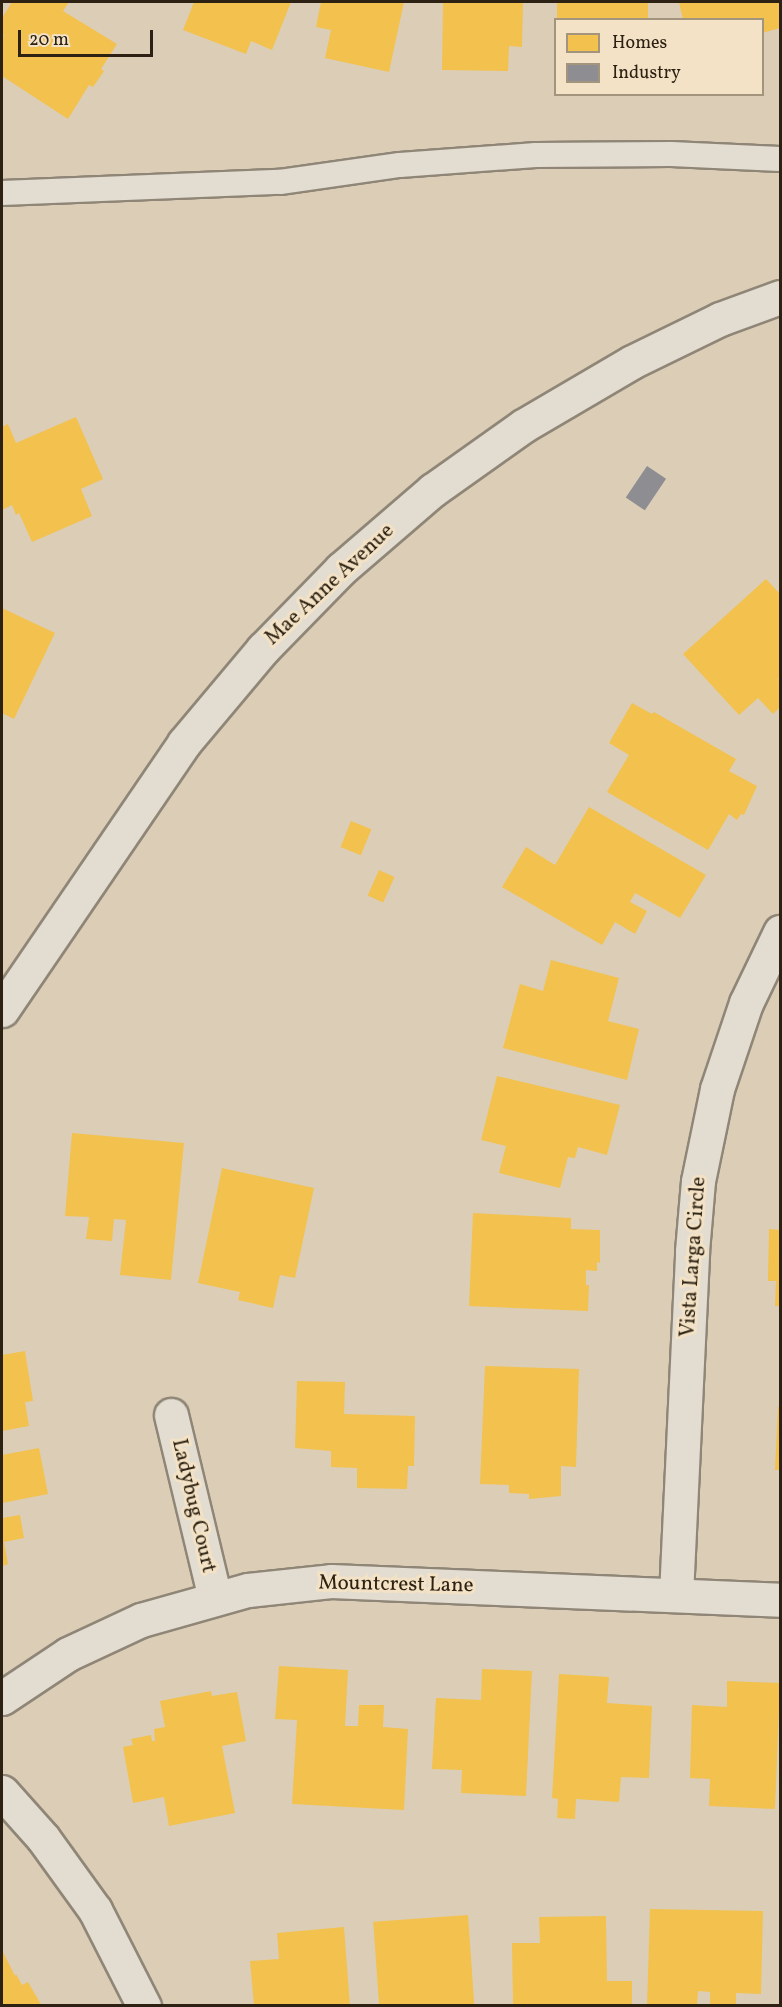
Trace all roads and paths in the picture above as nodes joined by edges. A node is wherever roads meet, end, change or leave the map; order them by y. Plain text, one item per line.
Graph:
1 (780, 159) edge
2 (2, 193) edge
3 (780, 297) edge
4 (780, 932) edge
5 (2, 1010) edge
6 (171, 1414) dead end
7 (676, 1595) junction
8 (215, 1598) junction
9 (780, 1600) edge
10 (2, 1698) edge
11 (2, 1792) edge
12 (144, 2006) edge

1 - 2 lane
3 - 5 street, Mae Anne Avenue
4 - 7 street, Vista Larga Circle
6 - 8 street, Ladybug Court
7 - 8 street, Mountcrest Lane
7 - 9 street, Mountcrest Lane
8 - 10 street, Mountcrest Lane
11 - 12 street

